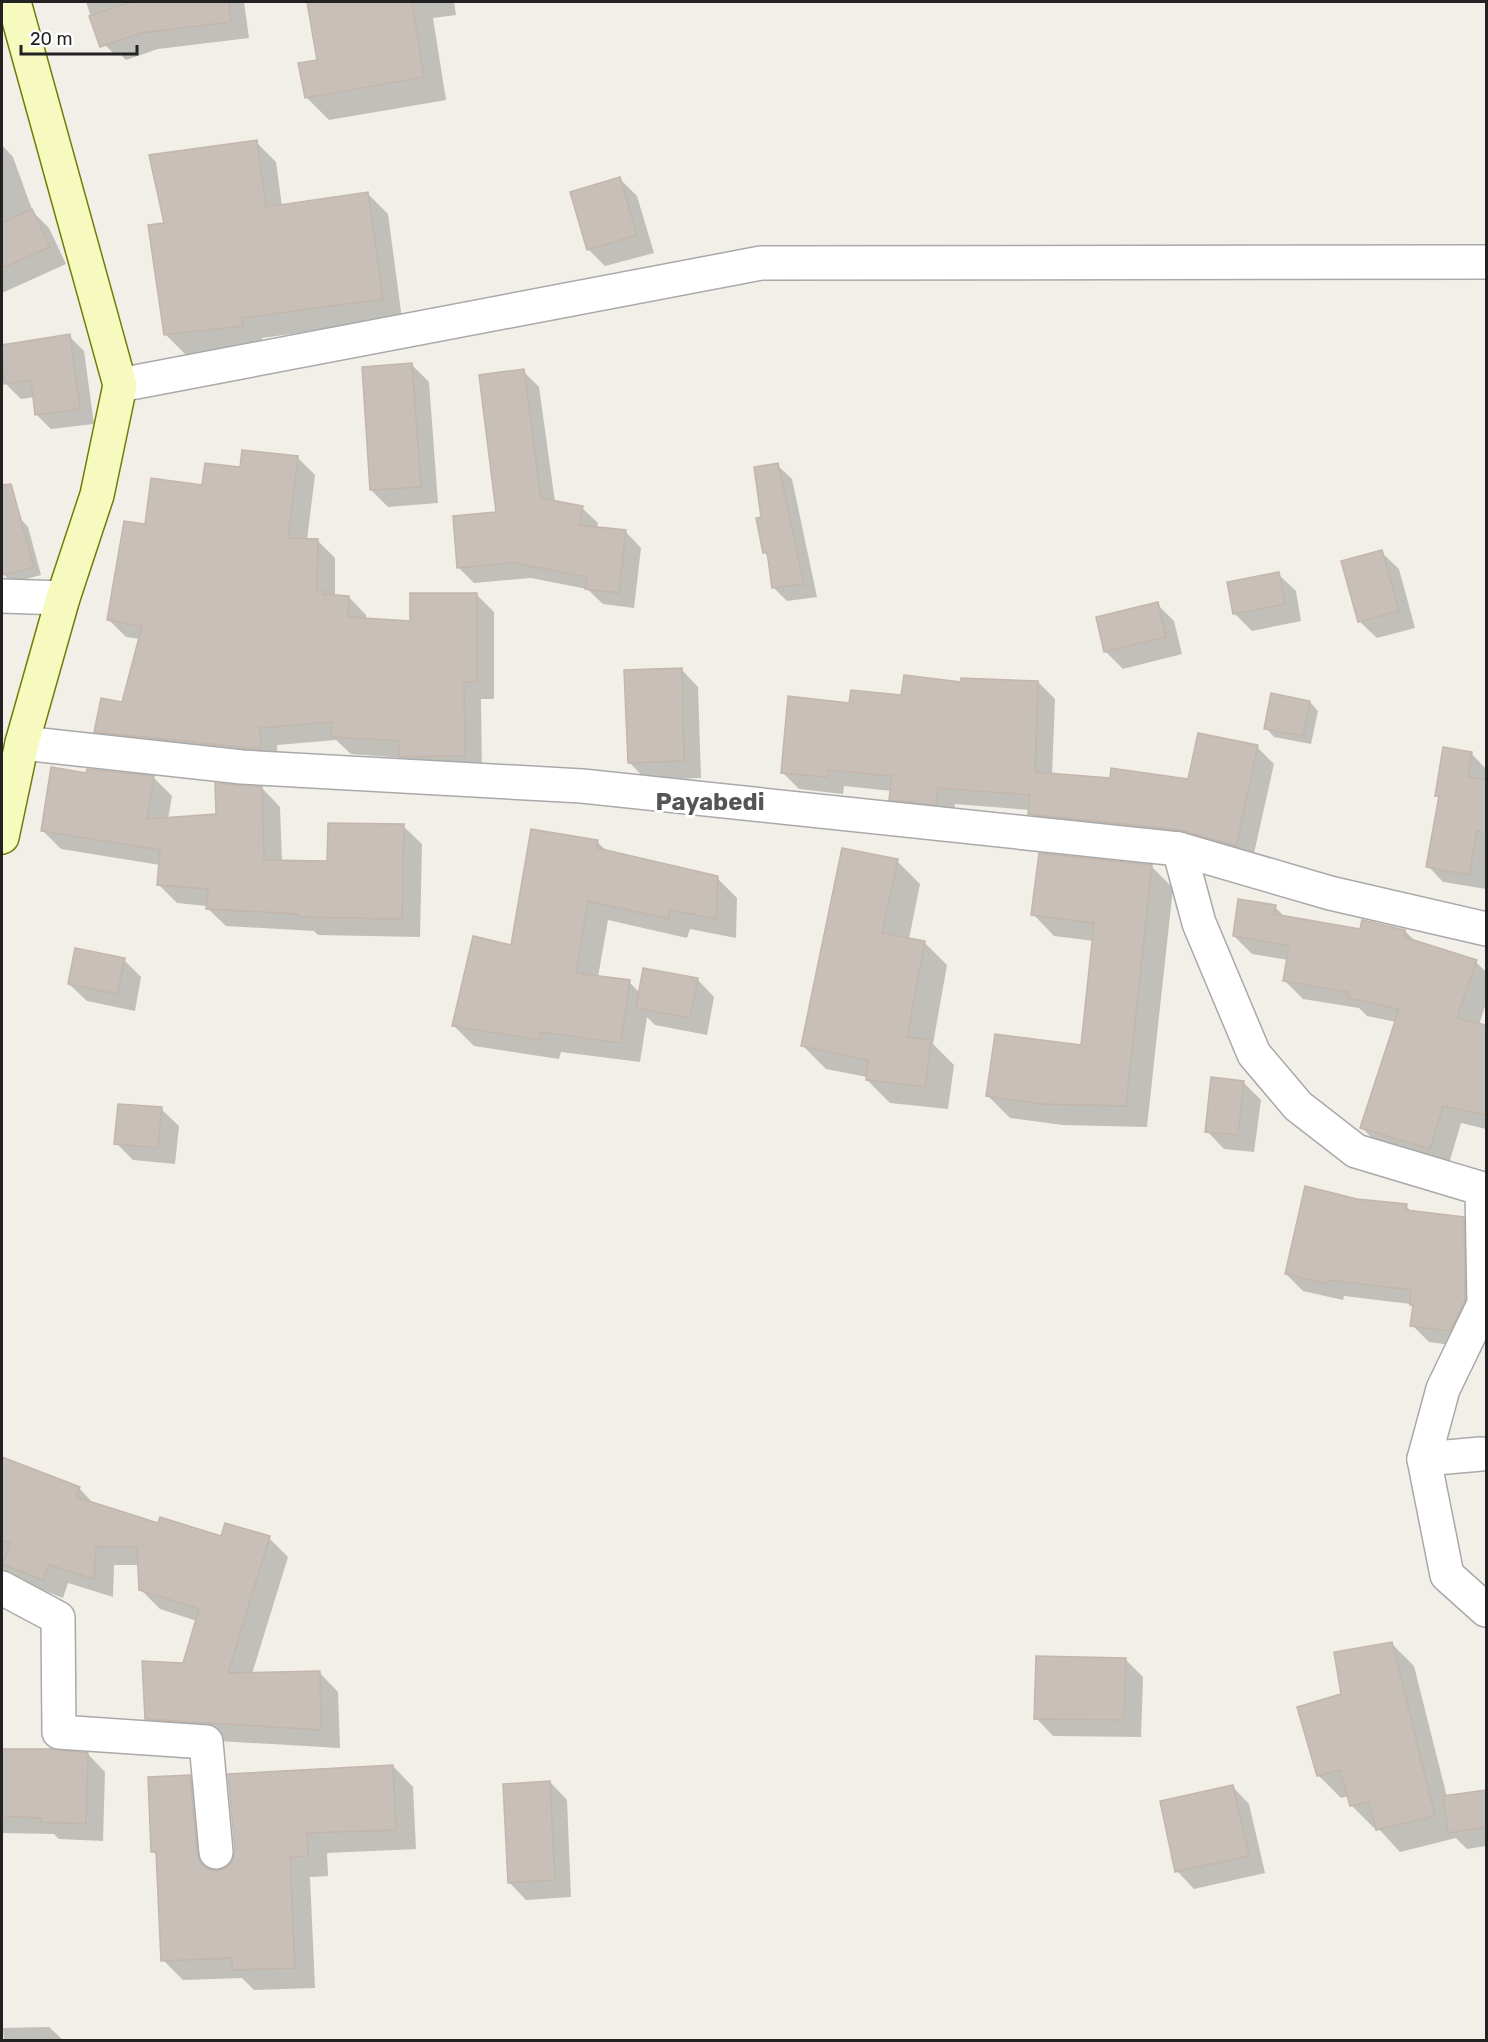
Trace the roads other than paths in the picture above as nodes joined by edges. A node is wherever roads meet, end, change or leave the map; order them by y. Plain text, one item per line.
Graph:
1 (14, 2) edge
2 (1486, 262) edge
3 (120, 385) junction
4 (2, 596) edge
5 (63, 598) junction
6 (22, 744) junction
7 (2, 837) edge
8 (1179, 849) junction
9 (1486, 929) edge
10 (1484, 1190) edge
11 (1481, 1454) dead end
12 (1424, 1459) junction
13 (2, 1588) edge
14 (1486, 1610) edge
15 (216, 1852) dead end

1 - 3 street
2 - 3 street
3 - 5 street
4 - 5 street
5 - 6 street
6 - 7 street
6 - 8 street
8 - 9 street
8 - 10 street
10 - 12 street
11 - 12 street
12 - 14 street
13 - 15 street

